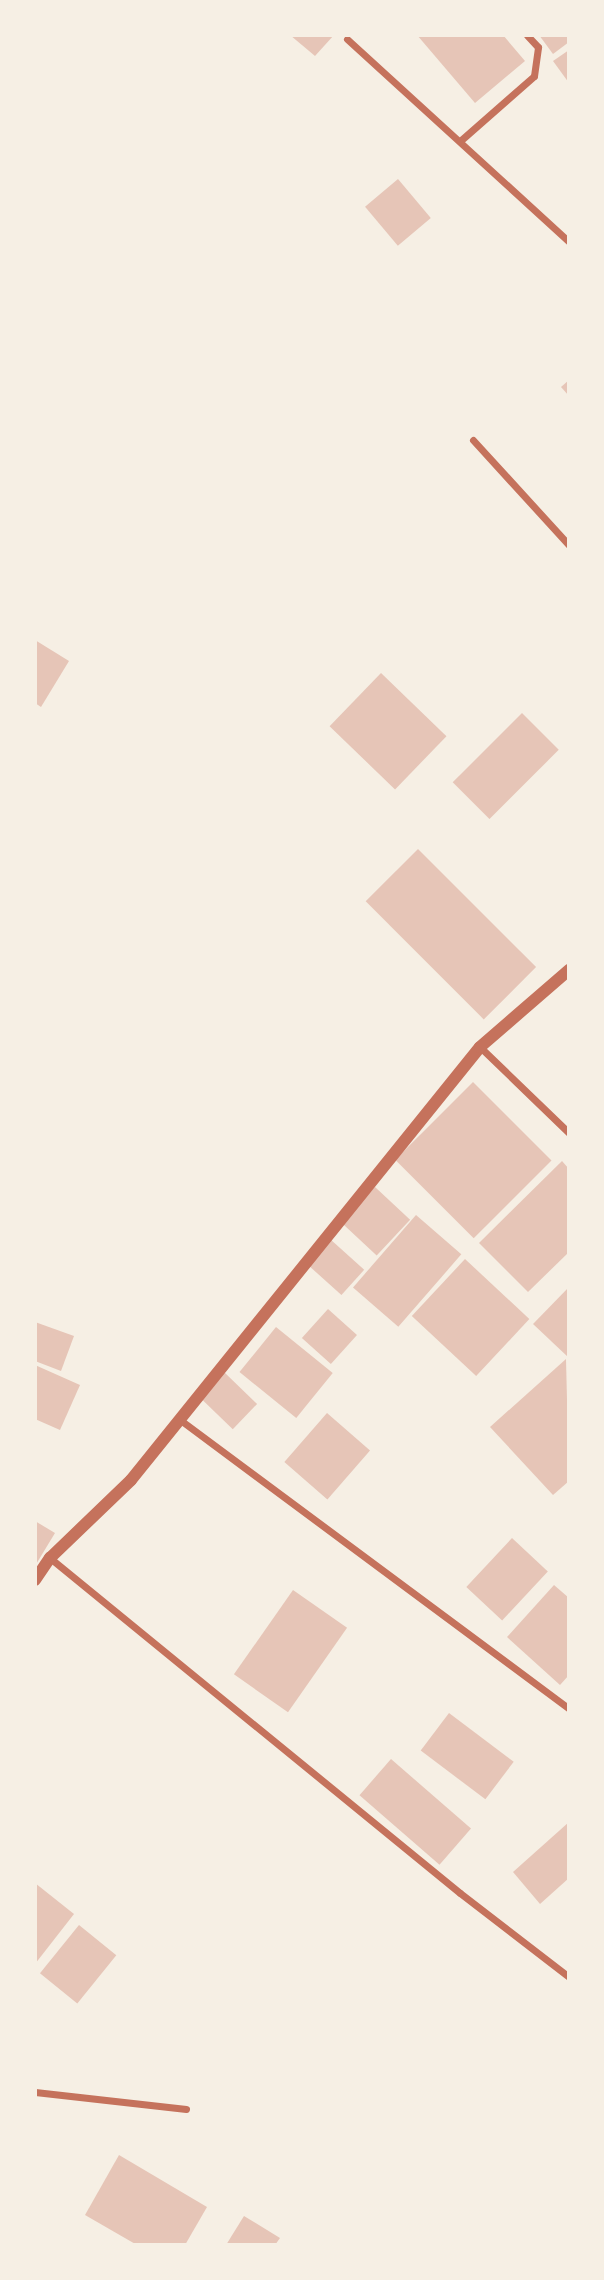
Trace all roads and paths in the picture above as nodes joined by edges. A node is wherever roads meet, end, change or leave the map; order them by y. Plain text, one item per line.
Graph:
1 (527, 35) edge
2 (347, 39) dead end
3 (460, 141) junction
4 (569, 243) edge
5 (473, 440) dead end
6 (569, 545) edge
7 (569, 970) edge
8 (480, 1047) junction
9 (569, 1133) edge
10 (179, 1419) junction
11 (50, 1558) junction
12 (35, 1580) edge
13 (569, 1709) edge
14 (569, 1977) edge
15 (35, 2092) edge
16 (186, 2109) dead end

1 - 3 street
2 - 3 street
3 - 4 street
5 - 6 street
7 - 8 street
8 - 9 street
8 - 10 street
10 - 11 street
10 - 13 street
11 - 12 street
11 - 14 street
15 - 16 street

